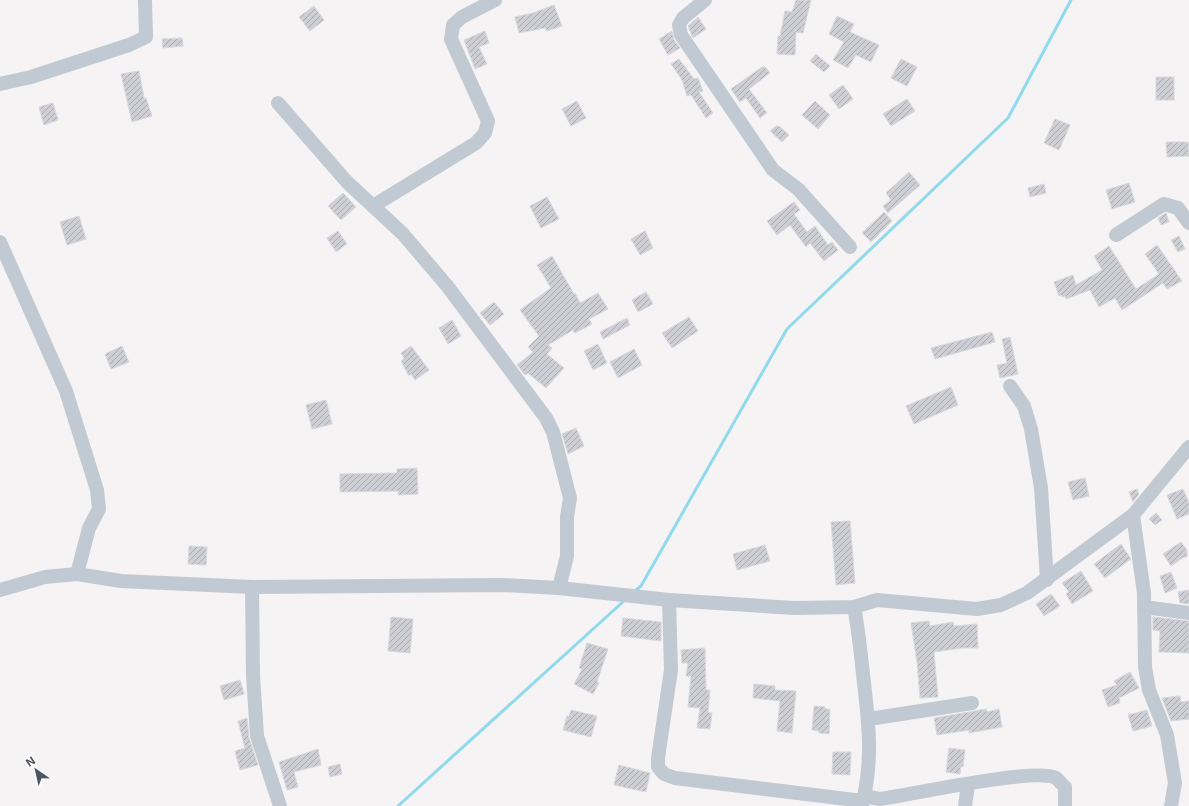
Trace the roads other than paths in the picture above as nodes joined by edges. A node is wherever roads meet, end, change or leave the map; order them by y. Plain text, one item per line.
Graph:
1 (144, 0) edge
2 (495, 0) edge
3 (705, 0) edge
4 (0, 84) edge
5 (278, 103) dead end
6 (373, 206) junction
7 (1189, 223) edge
8 (1116, 235) dead end
9 (0, 242) edge
10 (850, 247) dead end
11 (1010, 386) dead end
12 (1189, 447) edge
13 (1133, 515) junction
14 (77, 574) junction
15 (1047, 580) junction
16 (252, 587) junction
17 (559, 588) junction
18 (0, 590) edge
19 (669, 600) junction
20 (854, 607) junction
21 (1144, 607) junction
22 (1189, 613) edge
23 (256, 668) dead end
24 (972, 703) dead end
25 (869, 718) junction
26 (968, 784) junction
27 (863, 801) edge
28 (280, 806) edge
29 (965, 806) edge
30 (1065, 806) edge
31 (1171, 806) edge

1 - 4 street
2 - 6 street
3 - 10 street
5 - 6 street
6 - 17 street
7 - 8 street
9 - 14 street
11 - 15 street
12 - 13 street
13 - 15 street
13 - 21 street
14 - 16 street
14 - 18 street
15 - 20 street
16 - 17 street
16 - 23 street
16 - 28 street
17 - 19 street
19 - 20 street
19 - 27 street
20 - 25 street
21 - 22 street
21 - 31 street
24 - 25 street
25 - 27 street
26 - 27 street
26 - 29 street
26 - 30 street

